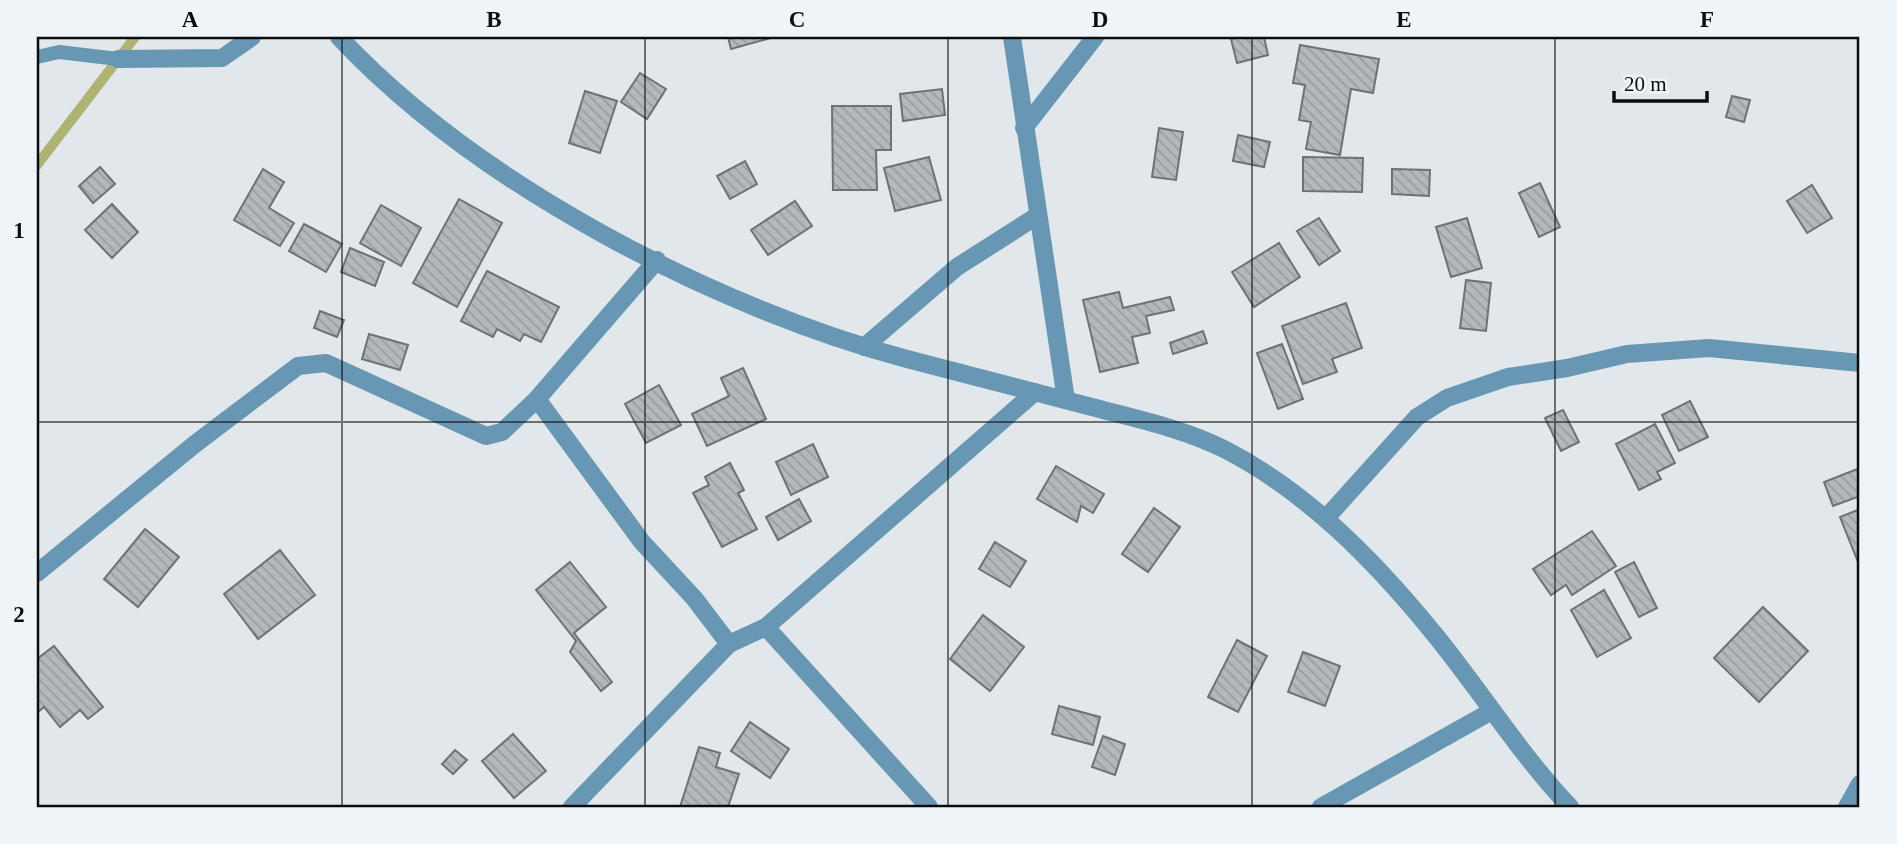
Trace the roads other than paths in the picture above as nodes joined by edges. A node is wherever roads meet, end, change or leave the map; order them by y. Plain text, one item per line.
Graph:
1 (252, 37) edge
2 (339, 37) edge
3 (1012, 37) edge
4 (1095, 37) edge
5 (37, 57) edge
6 (118, 59) joint
7 (1024, 128) junction
8 (1037, 216) junction
9 (657, 260) junction
10 (864, 347) junction
11 (1860, 363) edge
12 (1035, 392) junction
13 (537, 399) junction
14 (1066, 400) junction
15 (1326, 517) junction
16 (37, 573) edge
17 (766, 626) junction
18 (729, 645) junction
19 (1490, 712) junction
20 (1860, 784) edge
21 (577, 806) edge
22 (929, 807) edge
23 (1321, 807) edge
24 (1570, 807) edge
25 (1847, 807) edge

1 - 6 street
2 - 9 street
3 - 7 street
4 - 7 street
5 - 6 lane
7 - 8 street
8 - 10 street
8 - 14 street
9 - 10 street
9 - 13 street
10 - 12 street
11 - 15 street
12 - 14 street
12 - 17 street
13 - 16 street
13 - 18 street
14 - 15 street
15 - 19 street
17 - 18 street
17 - 22 street
18 - 21 street
19 - 23 street
19 - 24 street
20 - 25 street

